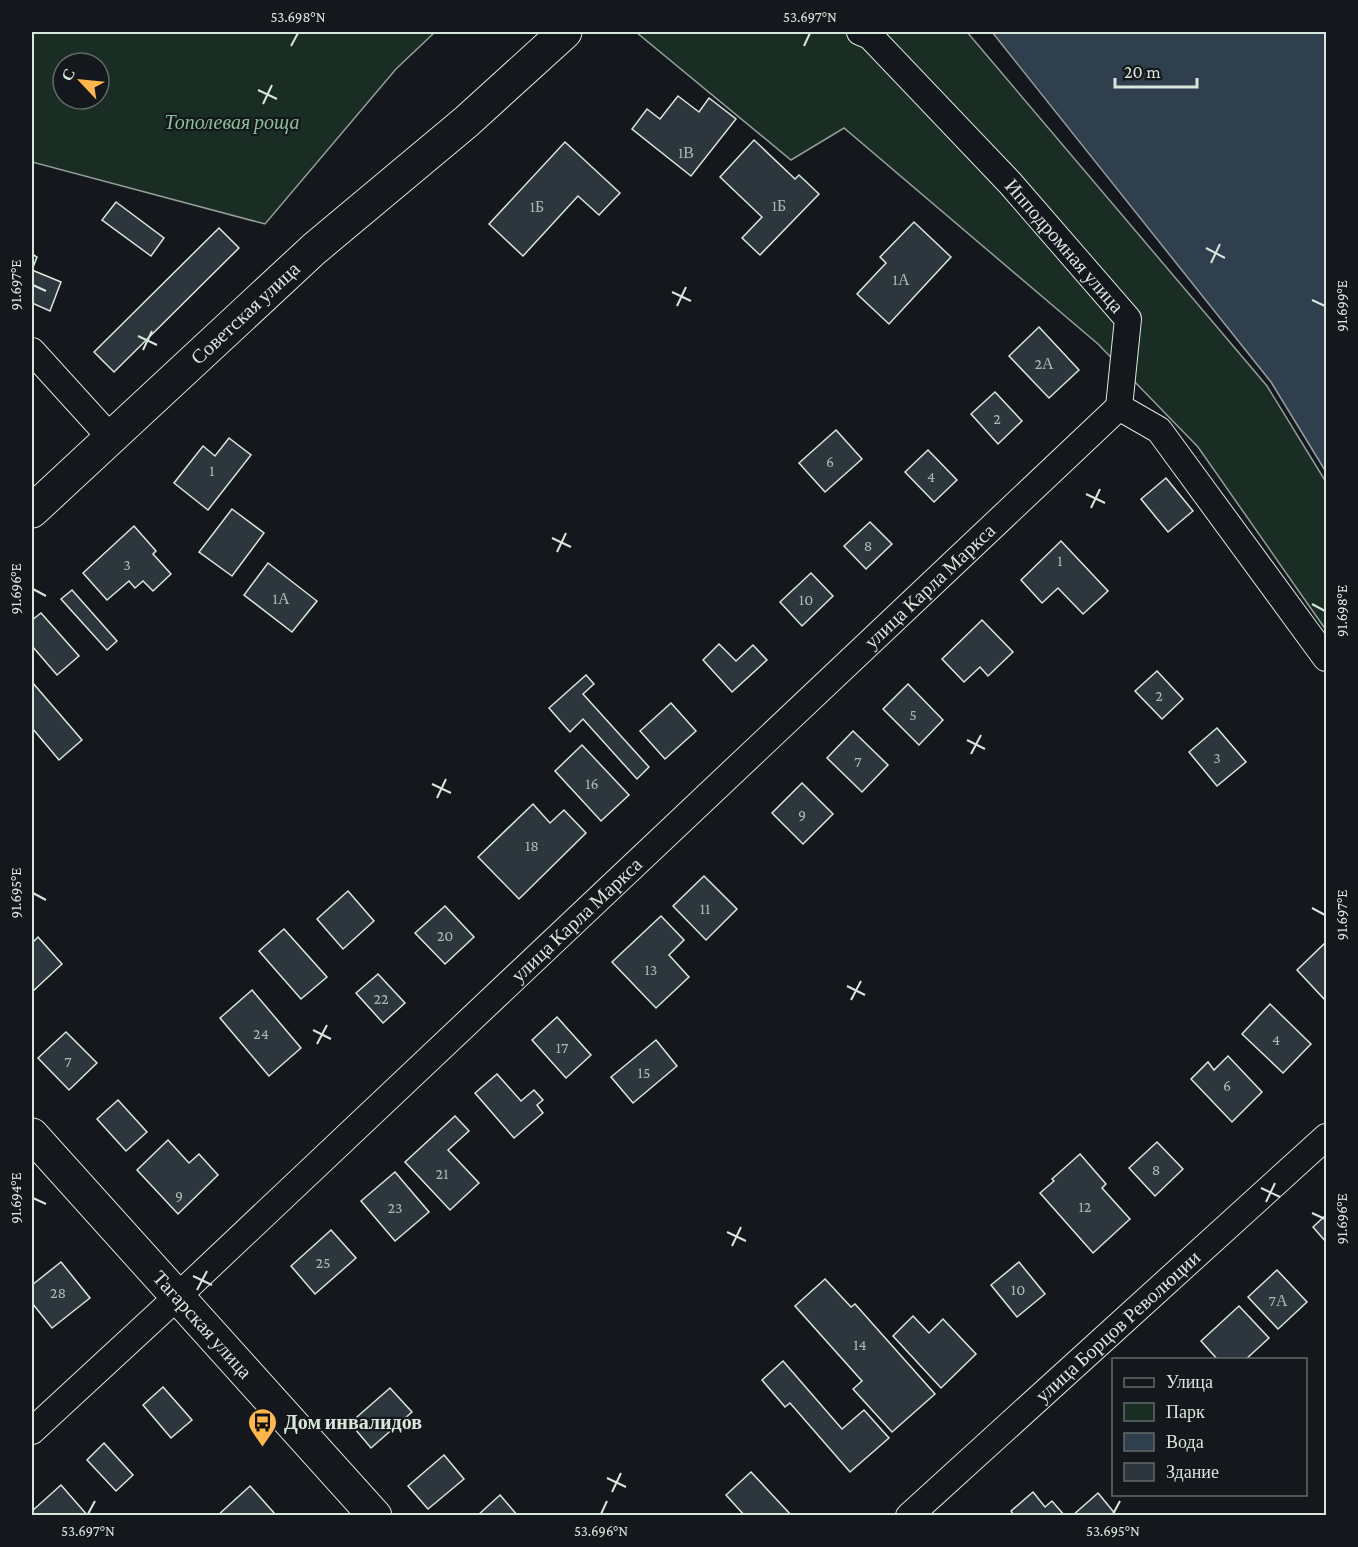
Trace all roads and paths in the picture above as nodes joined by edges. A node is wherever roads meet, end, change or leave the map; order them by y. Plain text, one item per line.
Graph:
1 (565, 32) edge
2 (860, 32) edge
3 (32, 351) edge
4 (1119, 407) junction
5 (111, 438) junction
6 (32, 511) edge
7 (1326, 658) edge
8 (32, 1135) edge
9 (1326, 1137) edge
10 (177, 1297) junction
11 (32, 1431) edge
12 (375, 1515) edge
13 (909, 1515) edge

1 - 5 street, Советская улица
2 - 4 street, Ипподромная улица
3 - 5 street
4 - 7 street
4 - 10 street, улица Карла Маркса
5 - 6 street, Советская улица
8 - 10 street, Тагарская улица
9 - 13 street, улица Борцов Революции
10 - 11 street, улица Карла Маркса
10 - 12 street, Тагарская улица

